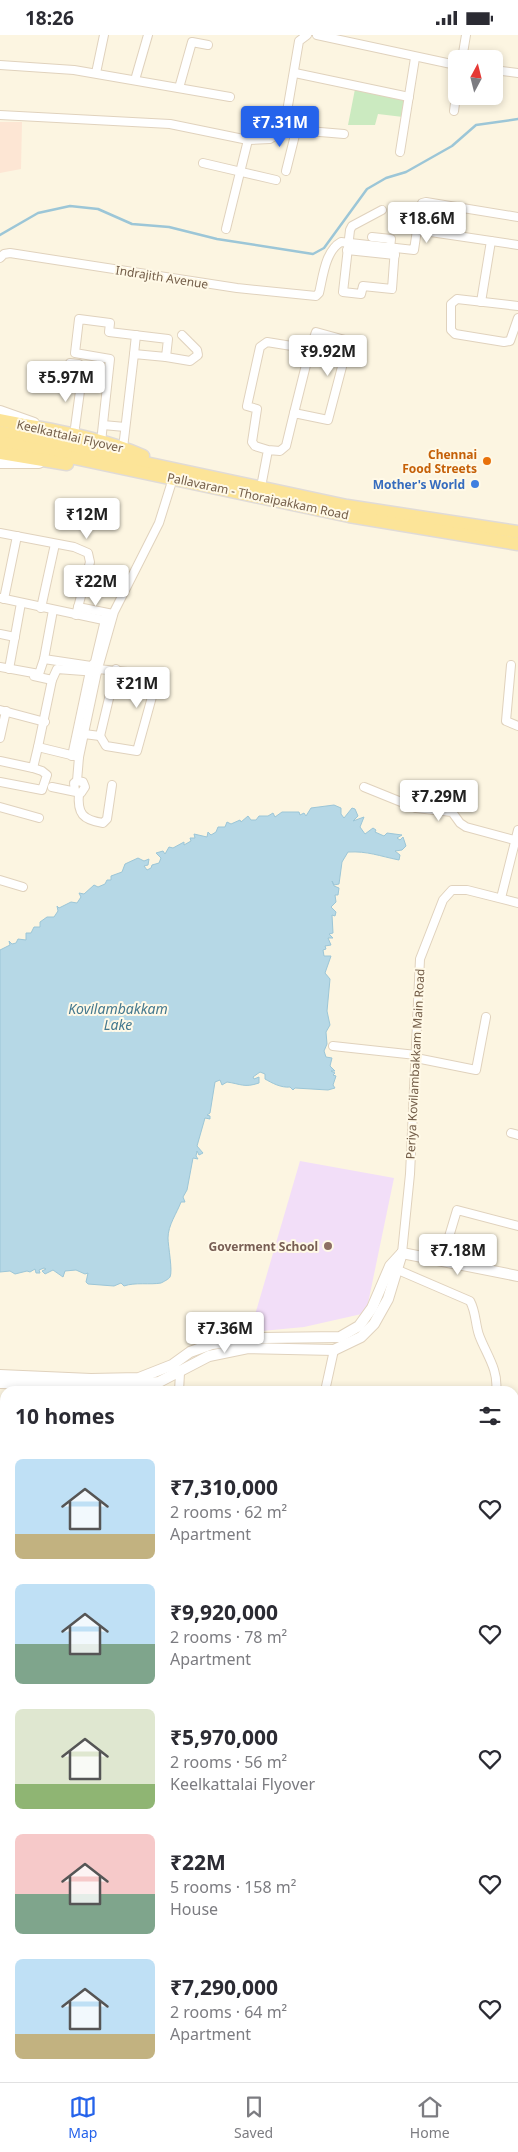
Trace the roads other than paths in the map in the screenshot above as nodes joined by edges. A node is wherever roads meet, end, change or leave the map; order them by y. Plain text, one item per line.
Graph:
1 (104, 35) edge
2 (148, 35) edge
3 (307, 35) edge
4 (317, 35) edge
5 (361, 35) edge
6 (466, 35) edge
7 (208, 45) dead end
8 (359, 45) junction
9 (464, 50) edge
10 (415, 58) junction
11 (448, 64) edge
12 (0, 65) edge
13 (503, 71) edge
14 (96, 73) junction
15 (295, 73) junction
16 (518, 73) edge
17 (135, 81) junction
18 (178, 88) junction
19 (230, 97) dead end
20 (410, 97) junction
21 (455, 105) edge
22 (454, 111) dead end
23 (0, 115) edge
24 (284, 129) junction
25 (296, 131) junction
26 (344, 134) dead end
27 (248, 140) junction
28 (400, 151) dead end
29 (203, 163) dead end
30 (286, 171) dead end
31 (241, 172) junction
32 (276, 179) dead end
33 (382, 210) dead end
34 (518, 217) edge
35 (226, 229) dead end
36 (417, 230) junction
37 (372, 237) dead end
38 (400, 240) dead end
39 (491, 241) junction
40 (518, 245) edge
41 (348, 246) junction
42 (393, 247) junction
43 (0, 258) edge
44 (481, 302) junction
45 (518, 306) edge
46 (518, 318) edge
47 (136, 335) junction
48 (182, 335) dead end
49 (310, 349) junction
50 (134, 353) junction
51 (166, 357) junction
52 (70, 363) dead end
53 (0, 411) edge
54 (294, 413) junction
55 (0, 420) edge
56 (103, 425) junction
57 (126, 427) junction
58 (0, 432) edge
59 (58, 432) junction
60 (74, 435) junction
61 (0, 442) edge
62 (101, 442) junction
63 (123, 448) junction
64 (268, 450) junction
65 (2, 457) edge
66 (172, 471) junction
67 (152, 474) junction
68 (262, 487) junction
69 (518, 532) edge
70 (0, 533) edge
71 (17, 536) junction
72 (56, 544) junction
73 (518, 544) edge
74 (2, 599) edge
75 (21, 603) junction
76 (78, 607) junction
77 (41, 608) junction
78 (53, 611) junction
79 (76, 615) junction
80 (110, 619) junction
81 (0, 634) edge
82 (15, 637) junction
83 (44, 659) junction
84 (511, 665) dead end
85 (3, 668) edge
86 (116, 669) junction
87 (95, 671) junction
88 (52, 680) junction
89 (3, 711) edge
90 (45, 722) junction
91 (518, 726) edge
92 (84, 733) junction
93 (100, 736) junction
94 (0, 738) edge
95 (38, 747) junction
96 (76, 757) junction
97 (0, 761) edge
98 (33, 768) junction
99 (0, 783) edge
100 (112, 785) dead end
101 (52, 787) dead end
102 (364, 787) dead end
103 (77, 792) junction
104 (0, 807) edge
105 (39, 818) dead end
106 (518, 830) edge
107 (517, 841) edge
108 (0, 880) edge
109 (23, 887) dead end
110 (502, 898) junction
111 (518, 903) edge
112 (486, 1017) dead end
113 (333, 1046) dead end
114 (416, 1057) junction
115 (518, 1225) edge
116 (402, 1253) junction
117 (442, 1260) junction
118 (398, 1270) junction
119 (518, 1276) edge
120 (334, 1350) junction
121 (174, 1364) junction
122 (180, 1373) junction
123 (0, 1375) edge
124 (0, 1383) edge
125 (33, 1386) edge
126 (150, 1386) edge
127 (179, 1386) edge
128 (326, 1386) edge
129 (496, 1386) edge

1 - 14 street
2 - 17 street
3 - 15 street
4 - 8 street
5 - 8 street
6 - 9 street
7 - 18 street
8 - 10 street
10 - 11 street
10 - 20 street
12 - 14 street
13 - 16 street
14 - 17 street
15 - 20 street
15 - 24 street
17 - 18 street
18 - 19 street
20 - 28 street
21 - 22 street
23 - 27 street
24 - 25 street
24 - 27 street
25 - 26 street
25 - 30 street
27 - 31 street
29 - 31 street
31 - 32 street
31 - 35 street
33 - 41 street
34 - 36 street
36 - 39 street
36 - 42 street
37 - 42 street
38 - 42 street
39 - 40 street
39 - 44 street
41 - 42 street
41 - 42 street
41 - 43 street, Indrajith Avenue
44 - 45 street
44 - 46 street
47 - 50 street
47 - 51 street
47 - 56 street
48 - 51 street
49 - 54 street
49 - 54 street
49 - 64 street
50 - 51 street
50 - 57 street
52 - 60 street
53 - 59 street
54 - 64 street
55 - 59 main road, Keelkattalai Flyover
56 - 57 street
56 - 62 street
57 - 63 street
58 - 66 main road, Pallavaram - Thoraipakkam Road
59 - 60 main road, Keelkattalai Flyover
60 - 62 main road, Keelkattalai Flyover
61 - 67 main road, Pallavaram - Thoraipakkam Road
62 - 63 main road, Keelkattalai Flyover
63 - 66 main road, Keelkattalai Flyover
64 - 68 street
65 - 67 main road, Keelkattalai Flyover
66 - 67 main road, Pallavaram - Thoraipakkam Road
66 - 68 main road, Pallavaram - Thoraipakkam Road
66 - 73 main road, Pallavaram - Thoraipakkam Road
66 - 80 street
68 - 69 main road, Pallavaram - Thoraipakkam Road
70 - 71 street
71 - 72 street
71 - 74 street
72 - 76 street
72 - 77 street
74 - 75 street
75 - 77 street
75 - 82 street
76 - 79 street
76 - 80 street
77 - 78 street
78 - 79 street
78 - 83 street
79 - 80 street
80 - 83 street
80 - 87 street
81 - 82 street
82 - 85 street
83 - 85 street
84 - 91 street
85 - 88 street
86 - 87 street
86 - 93 street
86 - 93 street
87 - 88 street
87 - 92 street
87 - 96 street
88 - 90 street
89 - 90 street
89 - 94 street
90 - 95 street
92 - 93 street
92 - 96 street
95 - 96 street
95 - 98 street
96 - 103 street
97 - 98 street
98 - 99 street
100 - 103 street
101 - 103 street
102 - 107 street
104 - 105 street
106 - 107 street
107 - 110 street
108 - 109 street
110 - 111 street, Periya Kovilambakkam Main Road
110 - 114 street, Periya Kovilambakkam Main Road
112 - 114 street
113 - 114 street
114 - 116 street, Periya Kovilambakkam Main Road
115 - 117 street
116 - 117 street
116 - 118 street
116 - 121 street
117 - 119 street
118 - 120 street
118 - 129 street
120 - 122 street
120 - 128 street
121 - 122 street
121 - 123 street
122 - 126 street
122 - 127 street
124 - 125 street

